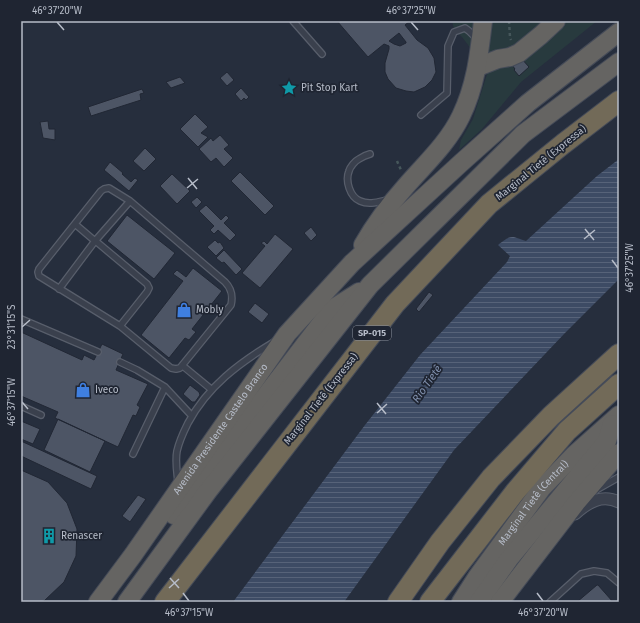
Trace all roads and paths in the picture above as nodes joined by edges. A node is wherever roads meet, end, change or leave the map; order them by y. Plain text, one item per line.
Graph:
1 (293, 21) edge
2 (483, 21) edge
3 (556, 21) edge
4 (619, 32) edge
5 (480, 44) junction
6 (322, 54) dead end
7 (619, 62) edge
8 (478, 67) junction
9 (619, 101) edge
10 (421, 115) dead end
11 (370, 154) dead end
12 (396, 199) junction
13 (130, 201) junction
14 (74, 224) junction
15 (95, 241) junction
16 (352, 263) junction
17 (370, 285) junction
18 (59, 289) junction
19 (21, 319) edge
20 (120, 326) junction
21 (286, 334) junction
22 (98, 352) dead end
23 (619, 354) edge
24 (120, 362) dead end
25 (183, 366) junction
26 (619, 384) edge
27 (165, 387) junction
28 (211, 389) junction
29 (21, 406) edge
30 (617, 411) edge
31 (41, 415) dead end
32 (192, 416) junction
33 (567, 431) junction
34 (619, 453) edge
35 (133, 454) dead end
36 (619, 476) edge
37 (178, 488) junction
38 (619, 502) edge
39 (576, 503) junction
40 (549, 539) junction
41 (133, 555) junction
42 (619, 583) edge
43 (431, 601) edge
44 (98, 602) edge
45 (127, 602) edge
46 (165, 602) edge
47 (398, 602) edge
48 (461, 602) edge
49 (479, 602) edge
50 (500, 602) edge
51 (550, 602) edge

1 - 6 lane
2 - 5 highway
3 - 8 highway
4 - 16 highway
5 - 8 highway
5 - 10 lane
7 - 17 highway
8 - 12 highway
9 - 46 highway, Marginal Tietê (Expressa) / SP-015
11 - 12 lane
12 - 16 highway
13 - 14 lane
13 - 15 lane
13 - 25 lane
14 - 15 lane
14 - 18 lane
15 - 18 lane
15 - 20 lane
16 - 21 highway, Avenida Presidente Castelo Branco
17 - 41 highway
17 - 45 highway
18 - 20 lane
19 - 22 lane
20 - 25 lane
21 - 28 lane
21 - 37 highway, Avenida Presidente Castelo Branco
23 - 47 highway
24 - 27 lane
25 - 28 lane
26 - 33 highway
27 - 32 lane
27 - 35 lane
28 - 32 lane
29 - 31 lane
30 - 33 highway
30 - 48 highway, Marginal Tietê (Central)
30 - 49 highway
32 - 37 lane
33 - 43 highway
34 - 39 highway
36 - 39 lane
37 - 41 highway, Avenida Presidente Castelo Branco
38 - 40 street
39 - 40 highway
40 - 50 highway
41 - 44 highway, Avenida Presidente Castelo Branco
42 - 51 lane

